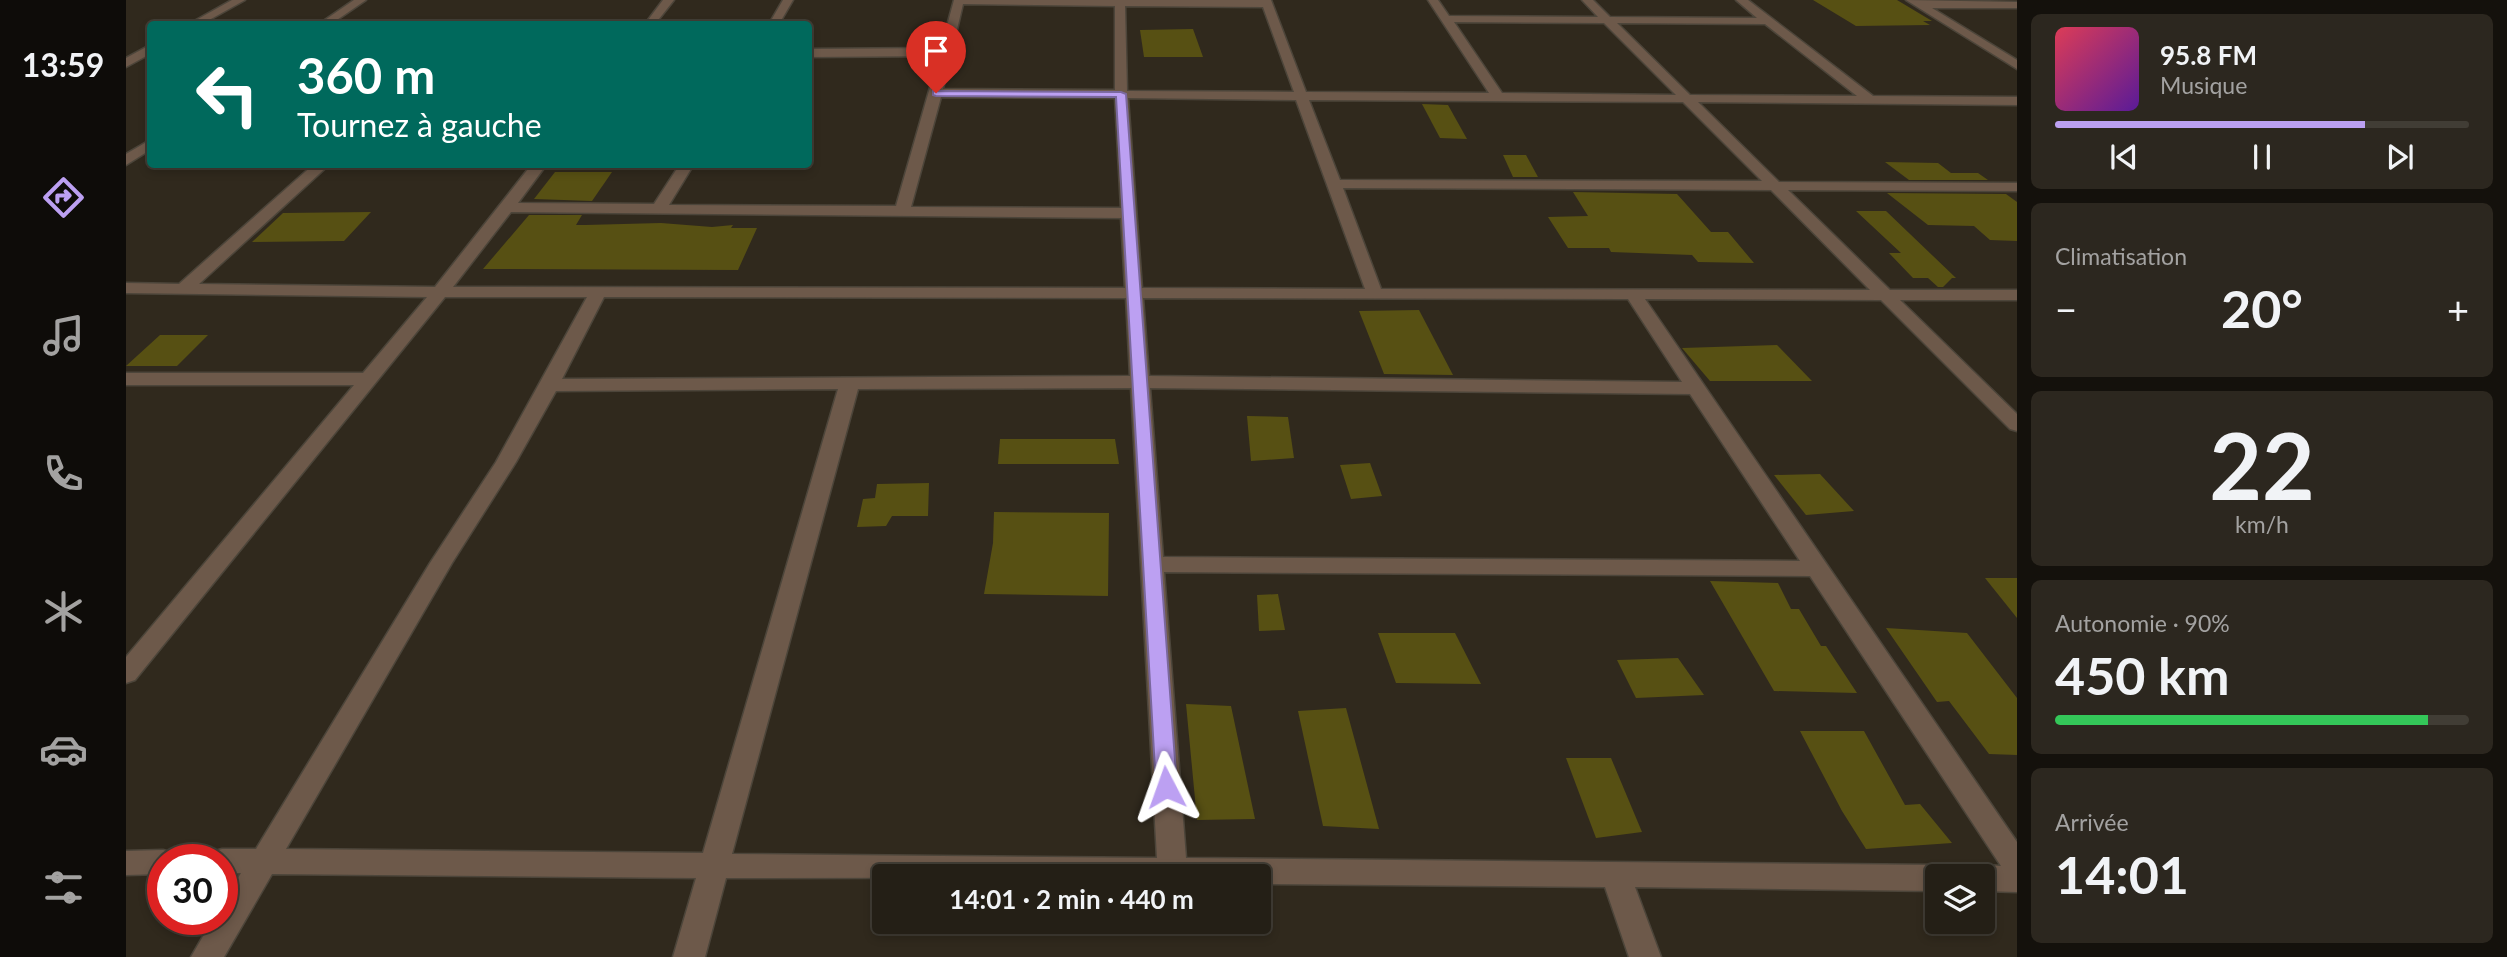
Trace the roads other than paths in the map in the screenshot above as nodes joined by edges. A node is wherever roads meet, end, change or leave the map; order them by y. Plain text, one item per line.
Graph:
1 (240, 0) edge
2 (361, 0) edge
3 (658, 0) edge
4 (669, 0) edge
5 (788, 0) edge
6 (1433, 0) edge
7 (1587, 0) edge
8 (1741, 0) edge
9 (959, 1) edge
10 (1267, 2) edge
11 (1915, 2) edge
12 (1120, 4) junction
13 (2017, 5) edge
14 (1447, 19) junction
15 (1606, 20) junction
16 (201, 21) edge
17 (329, 21) edge
18 (652, 21) edge
19 (776, 21) edge
20 (1768, 21) junction
21 (945, 52) junction
22 (147, 53) edge
23 (812, 53) edge
24 (126, 64) edge
25 (2017, 65) edge
26 (936, 93) junction
27 (1121, 94) junction
28 (1300, 96) junction
29 (1498, 97) junction
30 (1687, 99) junction
31 (1870, 100) junction
32 (2017, 101) edge
33 (147, 146) edge
34 (126, 161) edge
35 (319, 168) edge
36 (537, 168) edge
37 (685, 168) edge
38 (1333, 184) junction
39 (1774, 184) junction
40 (2017, 187) edge
41 (506, 207) junction
42 (659, 209) junction
43 (902, 211) junction
44 (1128, 213) junction
45 (126, 288) edge
46 (184, 288) junction
47 (440, 292) junction
48 (598, 292) junction
49 (1134, 293) junction
50 (1375, 294) junction
51 (1633, 294) junction
52 (1883, 294) junction
53 (2017, 295) edge
54 (126, 379) edge
55 (369, 379) junction
56 (850, 382) junction
57 (1140, 382) junction
58 (550, 386) junction
59 (1695, 388) junction
60 (2017, 425) edge
61 (1152, 565) junction
62 (1817, 569) junction
63 (126, 674) edge
64 (238, 861) edge
65 (265, 861) junction
66 (147, 862) edge
67 (126, 863) edge
68 (1172, 864) edge
69 (715, 865) junction
70 (2017, 866) edge
71 (872, 867) edge
72 (1271, 871) edge
73 (1616, 874) junction
74 (1925, 878) edge
75 (1995, 878) edge
76 (2017, 879) edge
77 (207, 957) edge
78 (689, 957) edge
79 (1645, 957) edge

1 - 16 street
2 - 17 street
3 - 4 street
4 - 18 street
5 - 19 street
6 - 14 street
7 - 15 street
8 - 20 street
9 - 12 street
9 - 21 street
10 - 12 street
10 - 28 street
11 - 13 street
11 - 25 street
12 - 27 street
14 - 15 street
14 - 29 street
15 - 20 street
15 - 30 street
20 - 31 street
21 - 23 street
21 - 26 street
22 - 24 street
26 - 27 street
26 - 43 street
27 - 28 street
27 - 44 street
28 - 29 street
28 - 38 street
29 - 30 street
30 - 31 street
30 - 39 street
31 - 32 street
33 - 34 street
35 - 46 street
36 - 41 street
37 - 42 street
38 - 39 street
38 - 50 street
39 - 40 street
39 - 52 street
41 - 42 street
41 - 47 street
42 - 43 street
43 - 44 street
44 - 49 street
45 - 46 street
46 - 47 street
47 - 48 street
47 - 55 street
48 - 49 street
48 - 58 street
49 - 50 street
49 - 57 street
50 - 51 street
51 - 52 street
51 - 59 street
52 - 53 street
52 - 60 street
54 - 55 street
55 - 63 street
56 - 57 street
56 - 58 street
56 - 69 street
57 - 59 street
57 - 61 street
58 - 65 street
59 - 62 street
61 - 62 street
61 - 68 street
62 - 70 street
64 - 65 street
65 - 69 street
65 - 77 street
66 - 67 street
69 - 71 street
69 - 78 street
72 - 73 street
73 - 74 street
73 - 79 street
75 - 76 street

